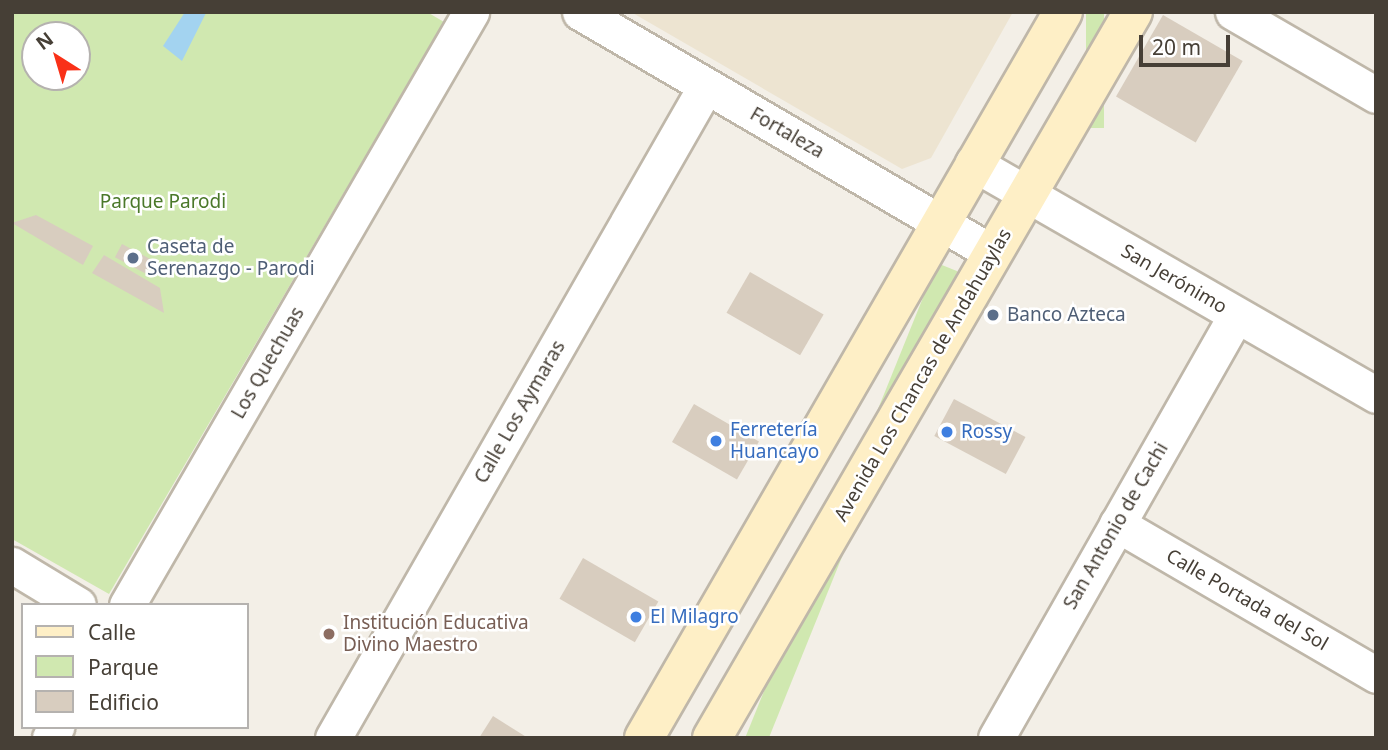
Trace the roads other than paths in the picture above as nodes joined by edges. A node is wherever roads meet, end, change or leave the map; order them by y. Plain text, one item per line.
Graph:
1 (471, 12) edge
2 (580, 12) edge
3 (1063, 12) edge
4 (1133, 12) edge
5 (1233, 12) edge
6 (706, 86) junction
7 (1376, 95) edge
8 (974, 163) junction
9 (1027, 196) junction
10 (938, 220) junction
11 (993, 253) junction
12 (1236, 315) junction
13 (1376, 395) edge
14 (1117, 524) junction
15 (12, 565) edge
16 (75, 603) edge
17 (128, 603) edge
18 (1376, 675) edge
19 (333, 738) edge
20 (644, 738) edge
21 (712, 738) edge
22 (996, 738) edge

1 - 17 street, Los Quechuas
2 - 6 street, Fortaleza
3 - 8 main road
4 - 9 main road, Avenida Los Chancas de Andahuaylas
5 - 7 street
6 - 10 street, Fortaleza
6 - 19 street, Calle Los Aymaras
8 - 9 street, San Jerónimo
8 - 10 main road
9 - 11 main road, Avenida Los Chancas de Andahuaylas
9 - 12 street, San Jerónimo
10 - 11 street, Fortaleza
10 - 20 main road
11 - 21 main road, Avenida Los Chancas de Andahuaylas
12 - 13 street, San Jerónimo
12 - 14 street, San Antonio de Cachi
14 - 18 street, Calle Portada del Sol
14 - 22 street, San Antonio de Cachi
15 - 16 street

